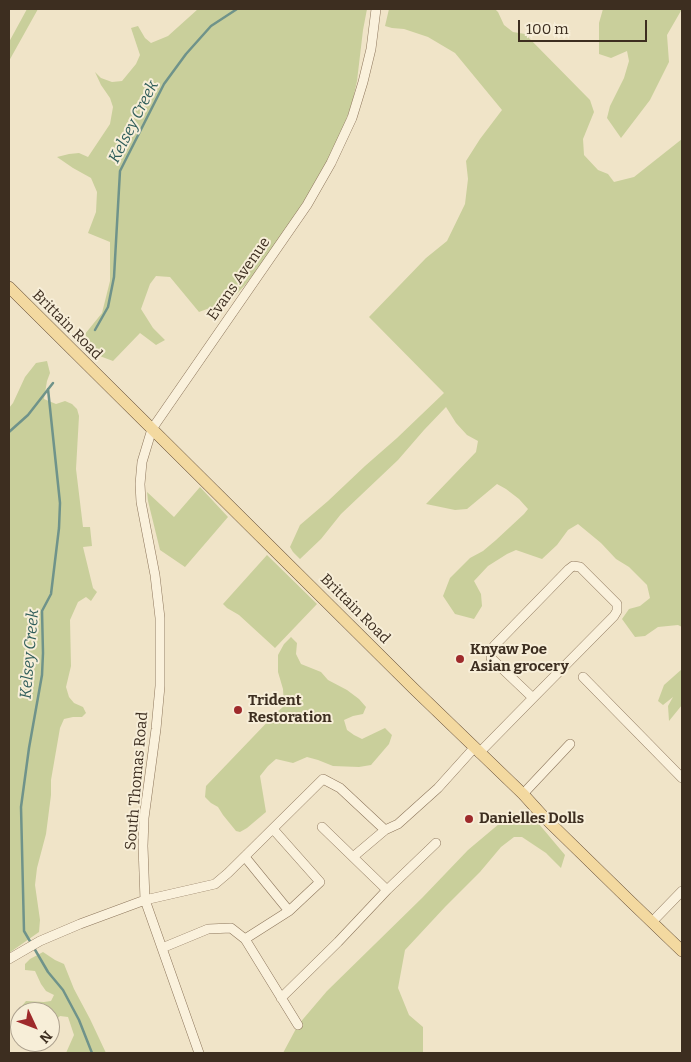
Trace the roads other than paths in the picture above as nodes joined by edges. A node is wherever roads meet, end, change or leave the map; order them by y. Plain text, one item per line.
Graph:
1 (376, 9) edge
2 (9, 287) edge
3 (152, 429) junction
4 (152, 563) joint
5 (583, 677) dead end
6 (533, 698) junction
7 (570, 744) dead end
8 (476, 750) junction
9 (682, 778) edge
10 (523, 794) junction
11 (322, 827) dead end
12 (273, 829) junction
13 (385, 830) junction
14 (436, 842) dead end
15 (245, 857) junction
16 (353, 857) junction
17 (387, 890) junction
18 (682, 891) edge
19 (145, 900) junction
20 (289, 911) junction
21 (652, 922) junction
22 (245, 939) junction
23 (162, 948) junction
24 (682, 951) edge
25 (9, 959) edge
26 (281, 998) junction
27 (298, 1025) dead end
28 (199, 1053) edge

1 - 3 street, Evans Avenue
2 - 3 main road, Brittain Road
3 - 4 street, Evans Avenue
3 - 8 main road, Brittain Road
4 - 19 street, South Thomas Road
5 - 9 street
6 - 6 street
6 - 8 street
7 - 10 street
8 - 10 main road, Brittain Road
8 - 13 street
10 - 21 main road, Brittain Road
11 - 16 street
12 - 13 street
12 - 15 street
12 - 20 street
13 - 16 street
14 - 17 street
15 - 19 street
15 - 20 street
16 - 17 street
17 - 26 street
18 - 21 street
19 - 23 street, South Thomas Road
19 - 25 street
20 - 22 street
21 - 24 main road, Brittain Road
22 - 23 street
22 - 26 street
23 - 28 street, South Thomas Road
26 - 27 street

